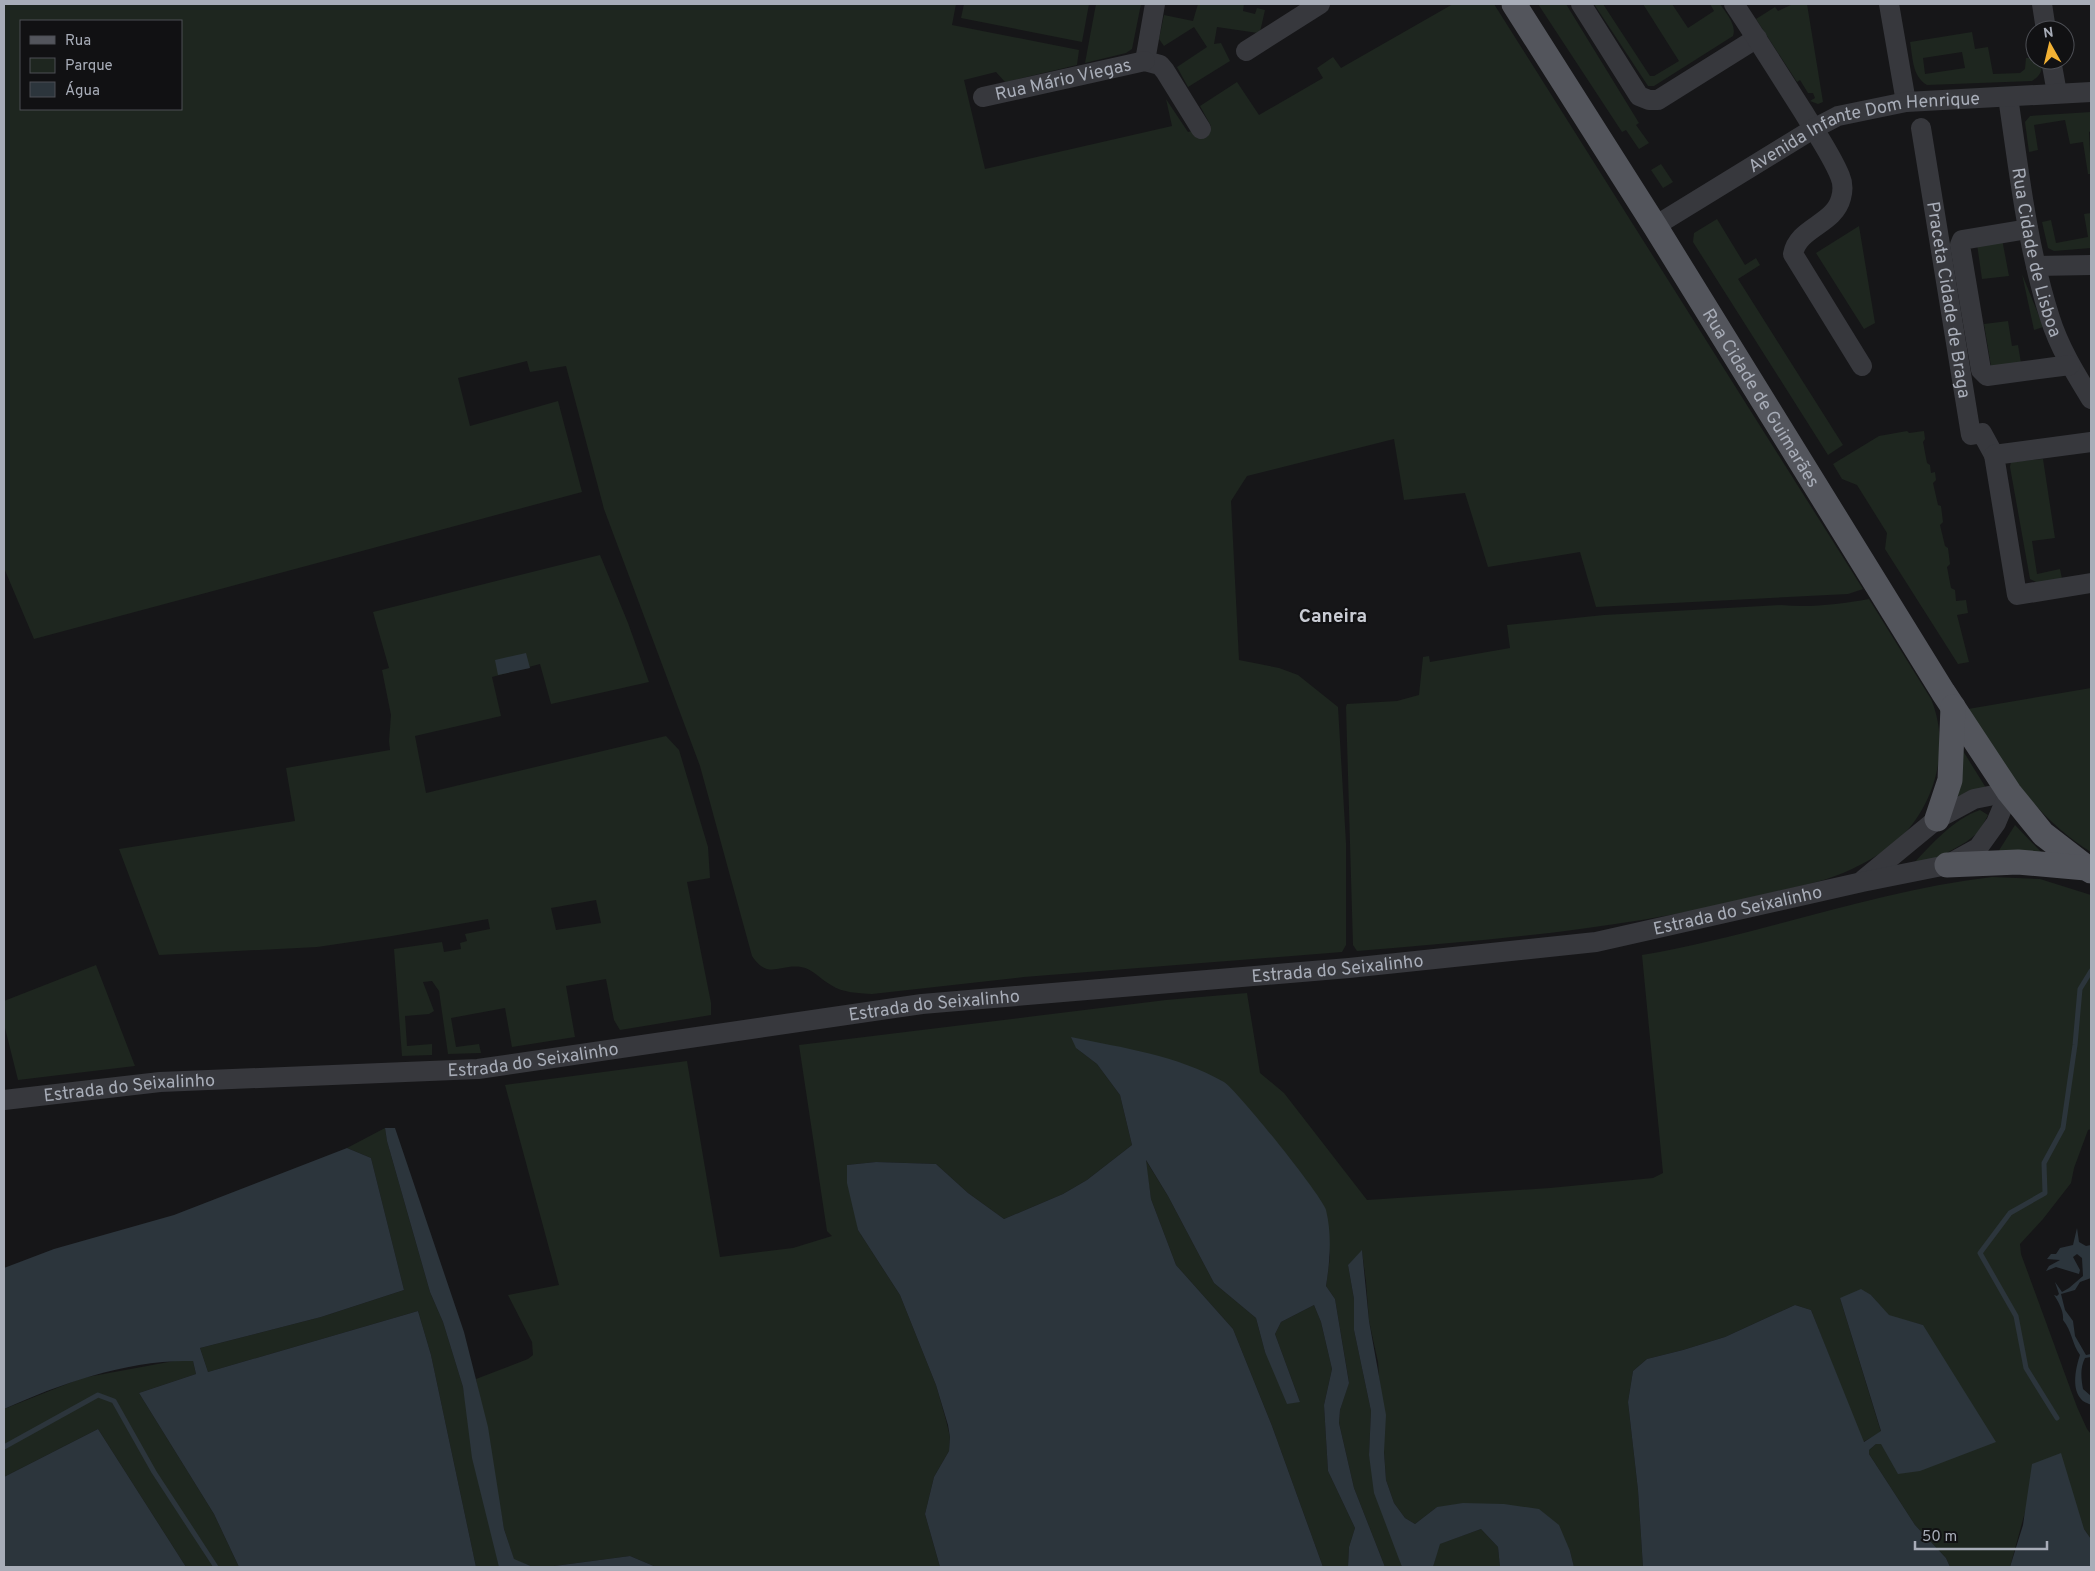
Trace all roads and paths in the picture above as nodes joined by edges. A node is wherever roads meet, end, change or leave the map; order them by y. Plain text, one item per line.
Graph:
1 (1155, 4) edge
2 (1320, 4) edge
3 (1514, 4) edge
4 (1581, 4) edge
5 (1734, 4) edge
6 (1889, 4) edge
7 (2042, 4) edge
8 (2044, 20) edge
9 (1757, 38) junction
10 (1246, 51) dead end
11 (1145, 61) junction
12 (2053, 70) edge
13 (2091, 92) edge
14 (2057, 93) junction
15 (983, 97) dead end
16 (2008, 97) junction
17 (1906, 102) junction
18 (1921, 128) dead end
19 (1201, 129) dead end
20 (1814, 129) junction
21 (1655, 226) junction
22 (2028, 229) junction
23 (2091, 265) edge
24 (2036, 266) junction
25 (2070, 365) junction
26 (1862, 366) dead end
27 (2091, 399) edge
28 (2091, 442) edge
29 (1994, 456) junction
30 (2091, 583) edge
31 (1953, 707) junction
32 (2008, 792) junction
33 (1937, 819) junction
34 (1947, 865) junction
35 (2089, 869) edge
36 (1862, 882) junction
37 (4, 1100) edge

1 - 11 street
2 - 10 street
3 - 21 main road, Rua Cidade de Guimarães
4 - 9 street
5 - 9 street
6 - 17 street
7 - 8 street
9 - 20 street
11 - 15 street, Rua Mário Viegas
11 - 19 street
12 - 14 street
13 - 14 street, Avenida Infante Dom Henrique
14 - 16 street, Avenida Infante Dom Henrique
16 - 17 street, Avenida Infante Dom Henrique
16 - 22 street, Rua Cidade de Lisboa
17 - 20 street, Avenida Infante Dom Henrique
18 - 29 street, Praceta Cidade de Braga
20 - 21 street, Avenida Infante Dom Henrique
20 - 26 street
21 - 31 main road, Rua Cidade de Guimarães
22 - 24 street, Rua Cidade de Lisboa
22 - 25 street, Praceta Cidade de Braga
23 - 24 street
24 - 25 street, Rua Cidade de Lisboa
25 - 27 street, Rua Cidade de Lisboa
28 - 29 street
29 - 30 street
31 - 32 main road, Rua Cidade de Guimarães
31 - 33 main road
32 - 33 street
32 - 34 street, Estrada do Seixalinho
32 - 35 main road, Rua Cidade de Guimarães
33 - 36 street
34 - 35 main road
34 - 36 street, Estrada do Seixalinho
36 - 37 street, Estrada do Seixalinho

